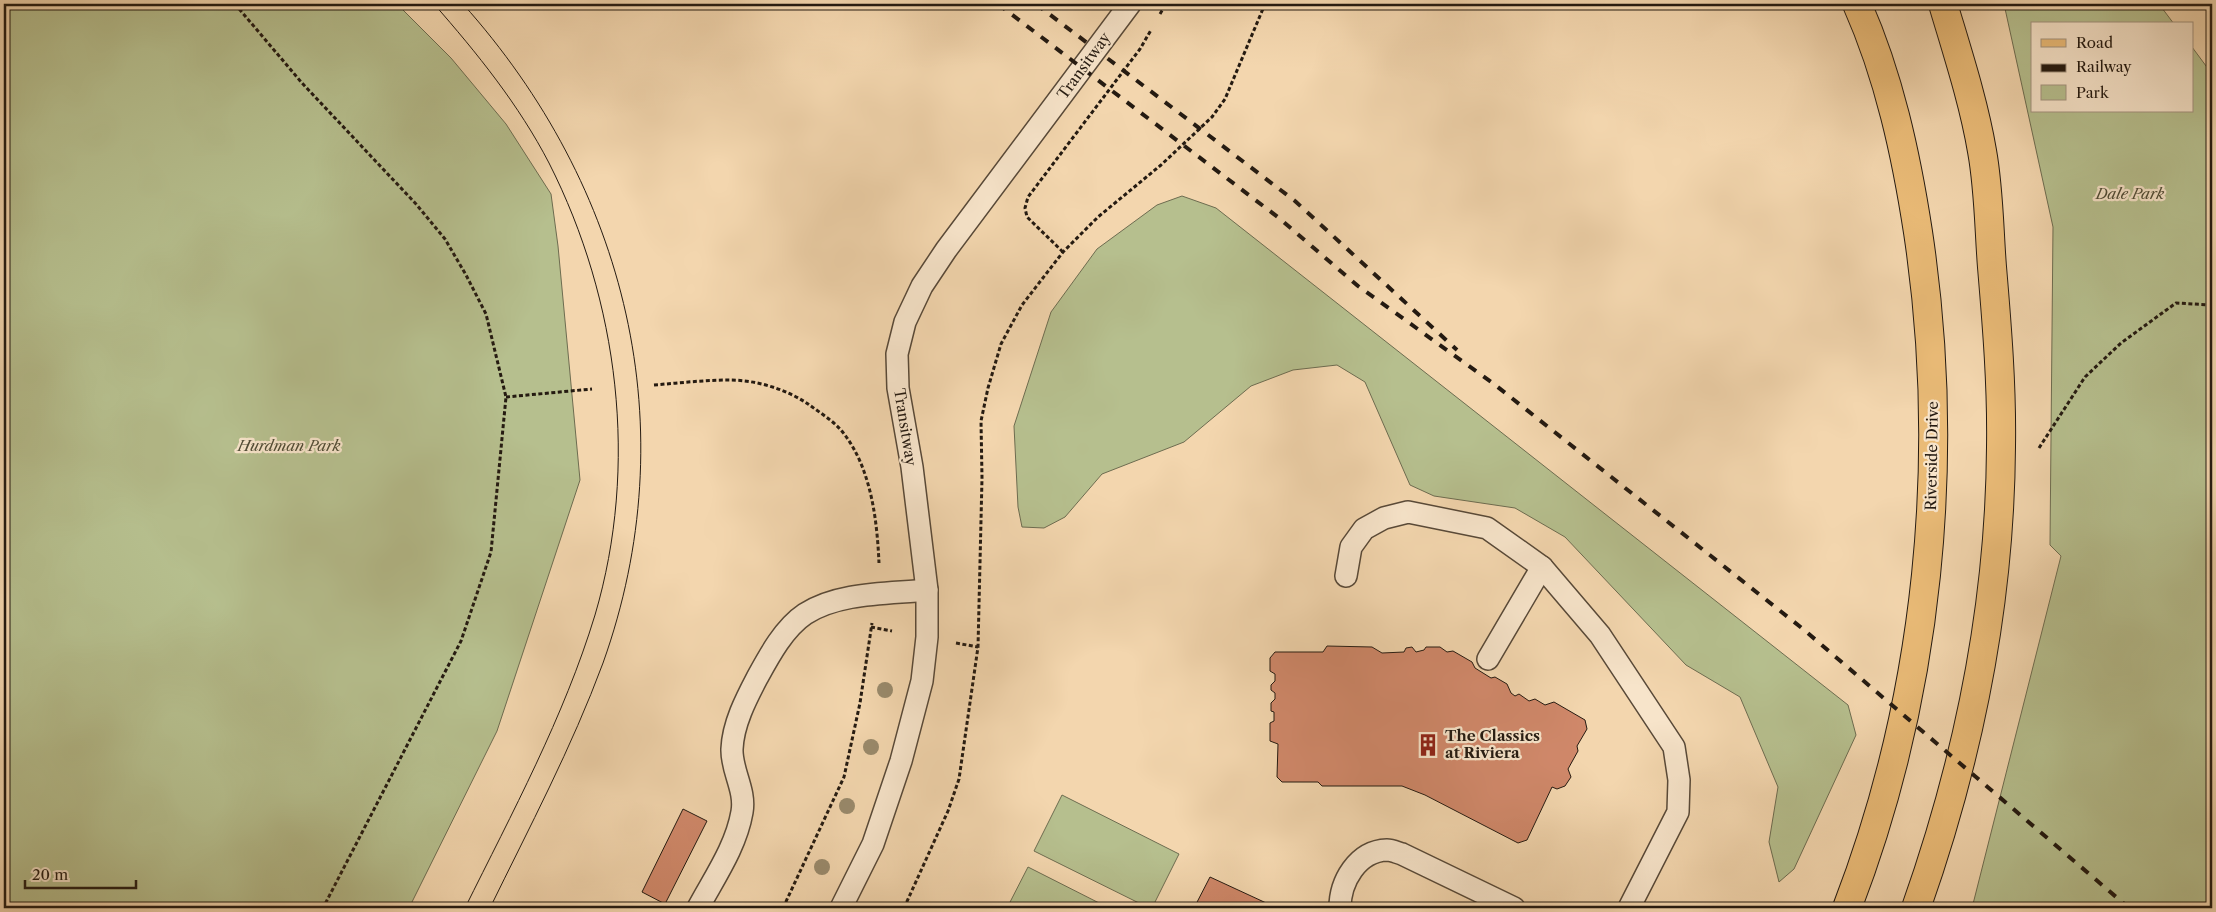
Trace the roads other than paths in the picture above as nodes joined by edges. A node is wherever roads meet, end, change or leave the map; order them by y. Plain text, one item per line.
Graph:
1 (1130, 4) edge
2 (1857, 4) edge
3 (1944, 4) edge
4 (1542, 567) junction
5 (1346, 576) dead end
6 (927, 590) junction
7 (1488, 659) dead end
8 (698, 908) edge
9 (841, 908) edge
10 (1340, 908) edge
11 (1514, 908) edge
12 (1629, 908) edge
13 (1847, 908) edge
14 (1916, 908) edge

1 - 6 lane, Transitway
2 - 13 main road, Riverside Drive
3 - 14 main road
4 - 5 lane
4 - 7 lane
4 - 12 lane
6 - 8 lane
6 - 9 lane, Transitway
10 - 11 lane

